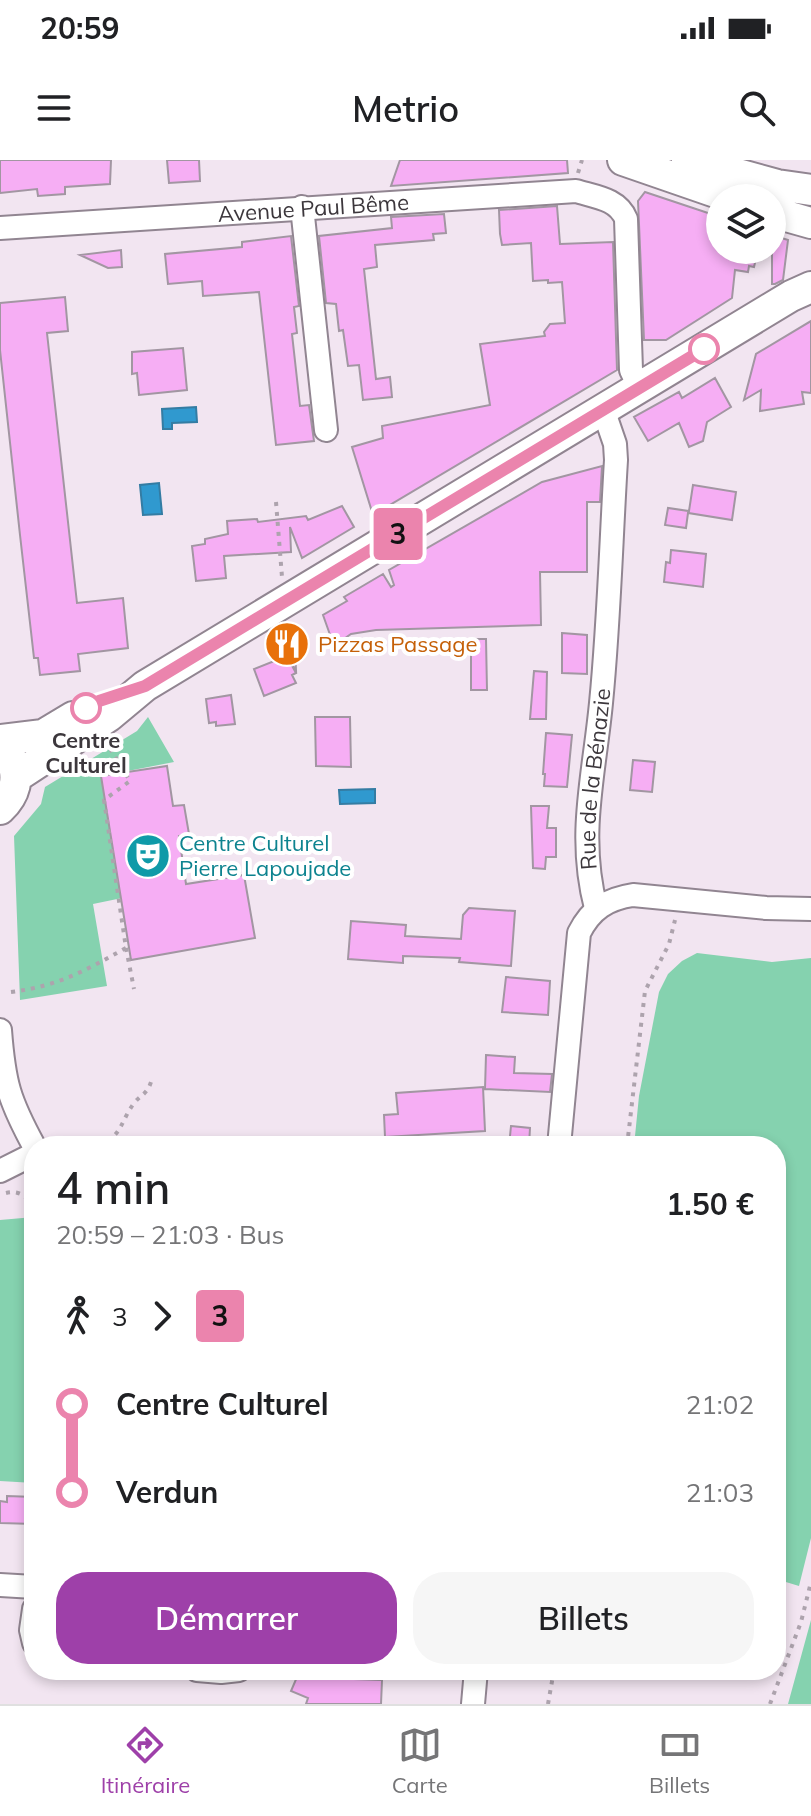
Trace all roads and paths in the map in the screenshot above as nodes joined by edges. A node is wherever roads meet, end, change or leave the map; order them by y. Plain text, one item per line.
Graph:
1 (623, 160) edge
2 (687, 160) edge
3 (706, 189) edge
4 (811, 190) edge
5 (302, 207) junction
6 (786, 216) edge
7 (811, 223) edge
8 (0, 228) edge
9 (804, 287) edge
10 (639, 387) junction
11 (603, 409) junction
12 (326, 430) dead end
13 (276, 502) dead end
14 (282, 582) dead end
15 (145, 686) junction
16 (105, 740) dead end
17 (0, 742) edge
18 (16, 777) junction
19 (1, 811) edge
20 (680, 900) junction
21 (596, 908) junction
22 (811, 909) edge
23 (126, 948) junction
24 (134, 989) dead end
25 (11, 992) dead end
26 (0, 1030) edge
27 (151, 1082) dead end
28 (28, 1136) edge
29 (115, 1136) edge
30 (560, 1136) edge
31 (628, 1136) edge
32 (24, 1159) edge
33 (0, 1171) edge
34 (0, 1194) edge
35 (24, 1195) edge
36 (811, 1582) edge
37 (0, 1585) edge
38 (24, 1586) edge
39 (786, 1662) edge
40 (475, 1680) edge
41 (552, 1680) edge
42 (779, 1680) edge
43 (473, 1704) edge
44 (548, 1704) edge
45 (770, 1704) edge

1 - 3 main road
2 - 4 main road
5 - 8 street, Avenue Paul Bême
5 - 10 street, Avenue Paul Bême
5 - 12 street
6 - 7 main road
9 - 10 main road
10 - 11 main road
11 - 15 main road
11 - 21 street, Rue de la Bénazie
13 - 14 path
15 - 17 main road
15 - 18 main road
16 - 23 path
17 - 18 main road
18 - 19 main road
20 - 21 street
20 - 22 street
20 - 31 path
21 - 30 street
23 - 24 path
23 - 25 path
26 - 28 street
27 - 29 path
32 - 33 street
34 - 35 path
36 - 39 path
37 - 38 street
40 - 43 street
41 - 44 path
42 - 45 path

